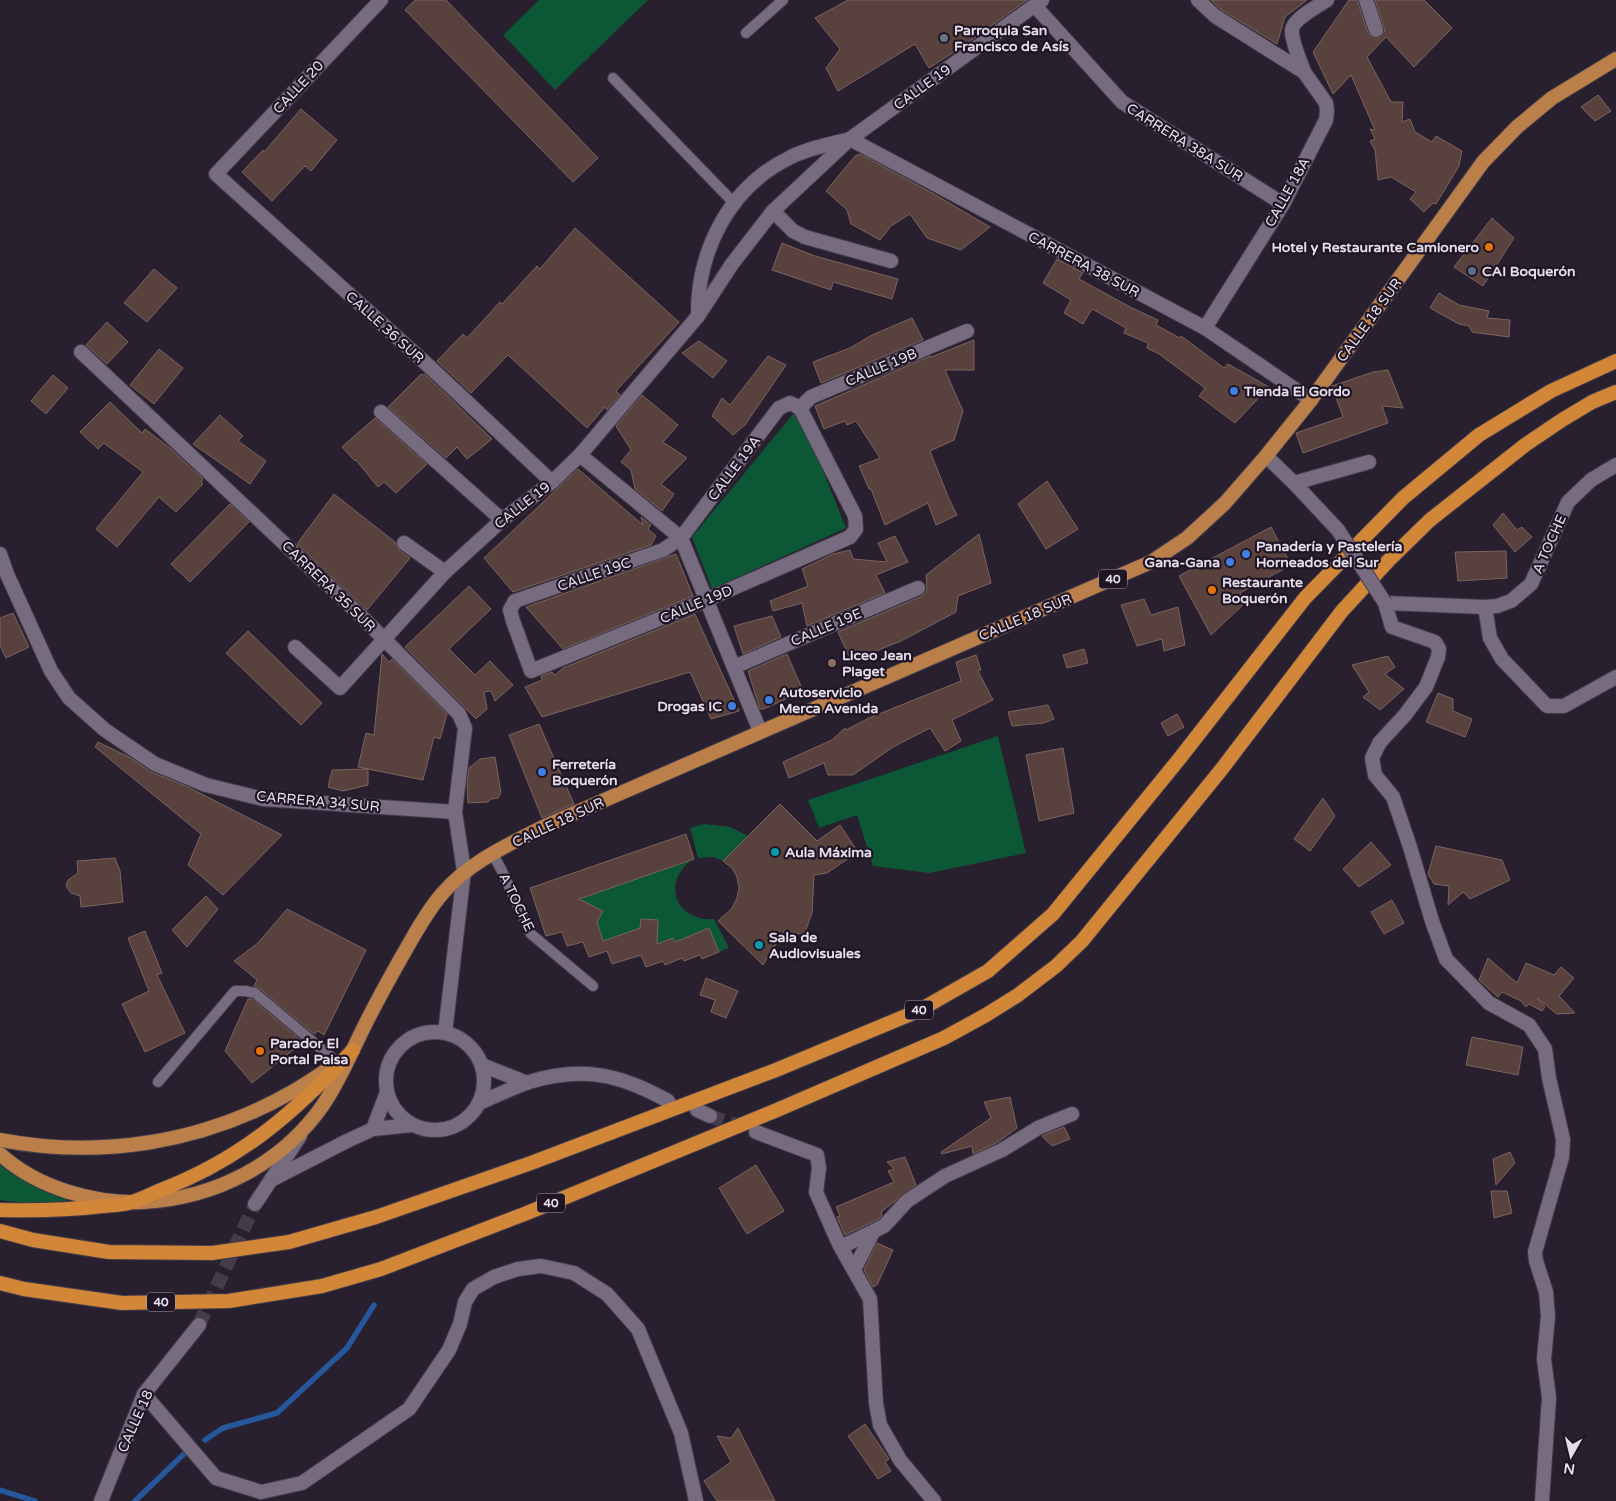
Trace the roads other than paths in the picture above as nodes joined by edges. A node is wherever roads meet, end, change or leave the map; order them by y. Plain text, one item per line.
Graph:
1 (381, 0) edge
2 (783, 0) edge
3 (1198, 0) edge
4 (1327, 0) edge
5 (1366, 0) edge
6 (1039, 3) edge
7 (1376, 30) dead end
8 (746, 33) dead end
9 (1616, 59) edge
10 (1304, 72) junction
11 (613, 78) dead end
12 (850, 139) junction
13 (216, 174) joint
14 (734, 203) junction
15 (1282, 204) junction
16 (773, 211) junction
17 (891, 260) dead end
18 (698, 316) junction
19 (1205, 328) junction
20 (967, 331) dead end
21 (81, 352) dead end
22 (1616, 361) edge
23 (1616, 392) edge
24 (1311, 400) junction
25 (795, 406) junction
26 (381, 412) dead end
27 (580, 455) junction
28 (1266, 456) junction
29 (1369, 462) dead end
30 (1616, 465) edge
31 (552, 482) junction
32 (1294, 483) junction
33 (502, 520) junction
34 (681, 538) junction
35 (404, 543) dead end
36 (0, 554) edge
37 (445, 572) junction
38 (918, 588) dead end
39 (706, 600) junction
40 (1385, 603) junction
41 (1485, 606) junction
42 (384, 639) junction
43 (295, 647) dead end
44 (734, 666) junction
45 (532, 671) joint
46 (1616, 677) edge
47 (760, 731) junction
48 (455, 812) junction
49 (492, 854) junction
50 (464, 871) junction
51 (593, 986) dead end
52 (445, 1033) junction
53 (353, 1050) junction
54 (337, 1062) junction
55 (482, 1065) junction
56 (158, 1082) dead end
57 (527, 1083) junction
58 (387, 1092) junction
59 (668, 1101) dead end
60 (479, 1103) junction
61 (697, 1110) dead end
62 (1072, 1114) dead end
63 (710, 1116) tunnel mouth
64 (412, 1124) junction
65 (304, 1129) junction
66 (373, 1129) junction
67 (756, 1132) tunnel mouth
68 (0, 1140) edge
69 (0, 1154) edge
70 (271, 1180) junction
71 (129, 1203) junction
72 (255, 1204) tunnel mouth
73 (0, 1210) edge
74 (0, 1231) edge
75 (873, 1232) junction
76 (841, 1246) junction
77 (854, 1270) junction
78 (0, 1283) edge
79 (199, 1325) tunnel mouth
80 (144, 1394) junction
81 (101, 1501) edge
82 (696, 1501) edge
83 (934, 1501) edge
84 (1542, 1501) edge

1 - 13 street, CALLE 20
2 - 8 lane
3 - 10 street
4 - 10 street
5 - 7 street
6 - 12 street, CALLE 19
6 - 15 street, CARRERA 38A SUR
9 - 24 main road, CALLE 18 SUR
10 - 15 street, CALLE 18A
11 - 14 lane
12 - 14 street, CALLE 19
12 - 16 street, CALLE 19
12 - 19 street, CARRERA 38 SUR
13 - 31 street, CALLE 36 SUR
14 - 18 street, CALLE 19
15 - 19 street, CALLE 18A
16 - 17 street
16 - 18 street, CALLE 19
18 - 27 street, CALLE 19
19 - 24 street, CARRERA 38 SUR
20 - 25 street, CALLE 19B
21 - 42 street, CARRERA 35 SUR
22 - 74 highway, 40
23 - 78 highway, 40
24 - 28 main road, CALLE 18 SUR
25 - 34 street, CALLE 19A
25 - 39 street, CALLE 19D
26 - 33 street
27 - 31 street, CALLE 19
27 - 34 street
28 - 32 street
28 - 47 main road, CALLE 18 SUR / 40
29 - 32 street
30 - 41 street, A TOCHE
31 - 33 street, CALLE 19
32 - 40 street, bridge
33 - 37 street, CALLE 19
34 - 39 street
34 - 45 street, CALLE 19C
35 - 37 street
36 - 48 street, CARRERA 34 SUR
37 - 42 street, CALLE 19
38 - 44 street, CALLE 19E
39 - 44 street
39 - 45 street, CALLE 19D
40 - 41 street, A TOCHE
40 - 84 street
41 - 46 street
42 - 43 street, CALLE 19
42 - 48 street, CARRERA 35 SUR
44 - 47 street
47 - 49 main road, CALLE 18 SUR / 40
48 - 50 street, CARRERA 35 SUR
49 - 50 main road, CALLE 18 SUR / 40
49 - 51 lane, A TOCHE
50 - 52 street, CARRERA 35 SUR
50 - 53 main road, CALLE 18 SUR / 40
52 - 55 street
52 - 58 street
53 - 54 main road
53 - 65 main road, CALLE 18 SUR
53 - 71 highway
54 - 56 lane
54 - 68 main road
55 - 57 street
55 - 60 street
57 - 59 street
57 - 60 street
58 - 64 street
58 - 66 street
60 - 64 street
61 - 63 street
62 - 75 street
64 - 66 street
65 - 70 street
65 - 71 main road, CALLE 18 SUR
66 - 70 street
67 - 76 street
69 - 71 main road, CALLE 18 SUR
70 - 72 street
71 - 73 highway
75 - 76 street
75 - 77 street
76 - 77 street
77 - 83 street
79 - 80 street, CALLE 18
80 - 81 street, CALLE 18
80 - 82 street

